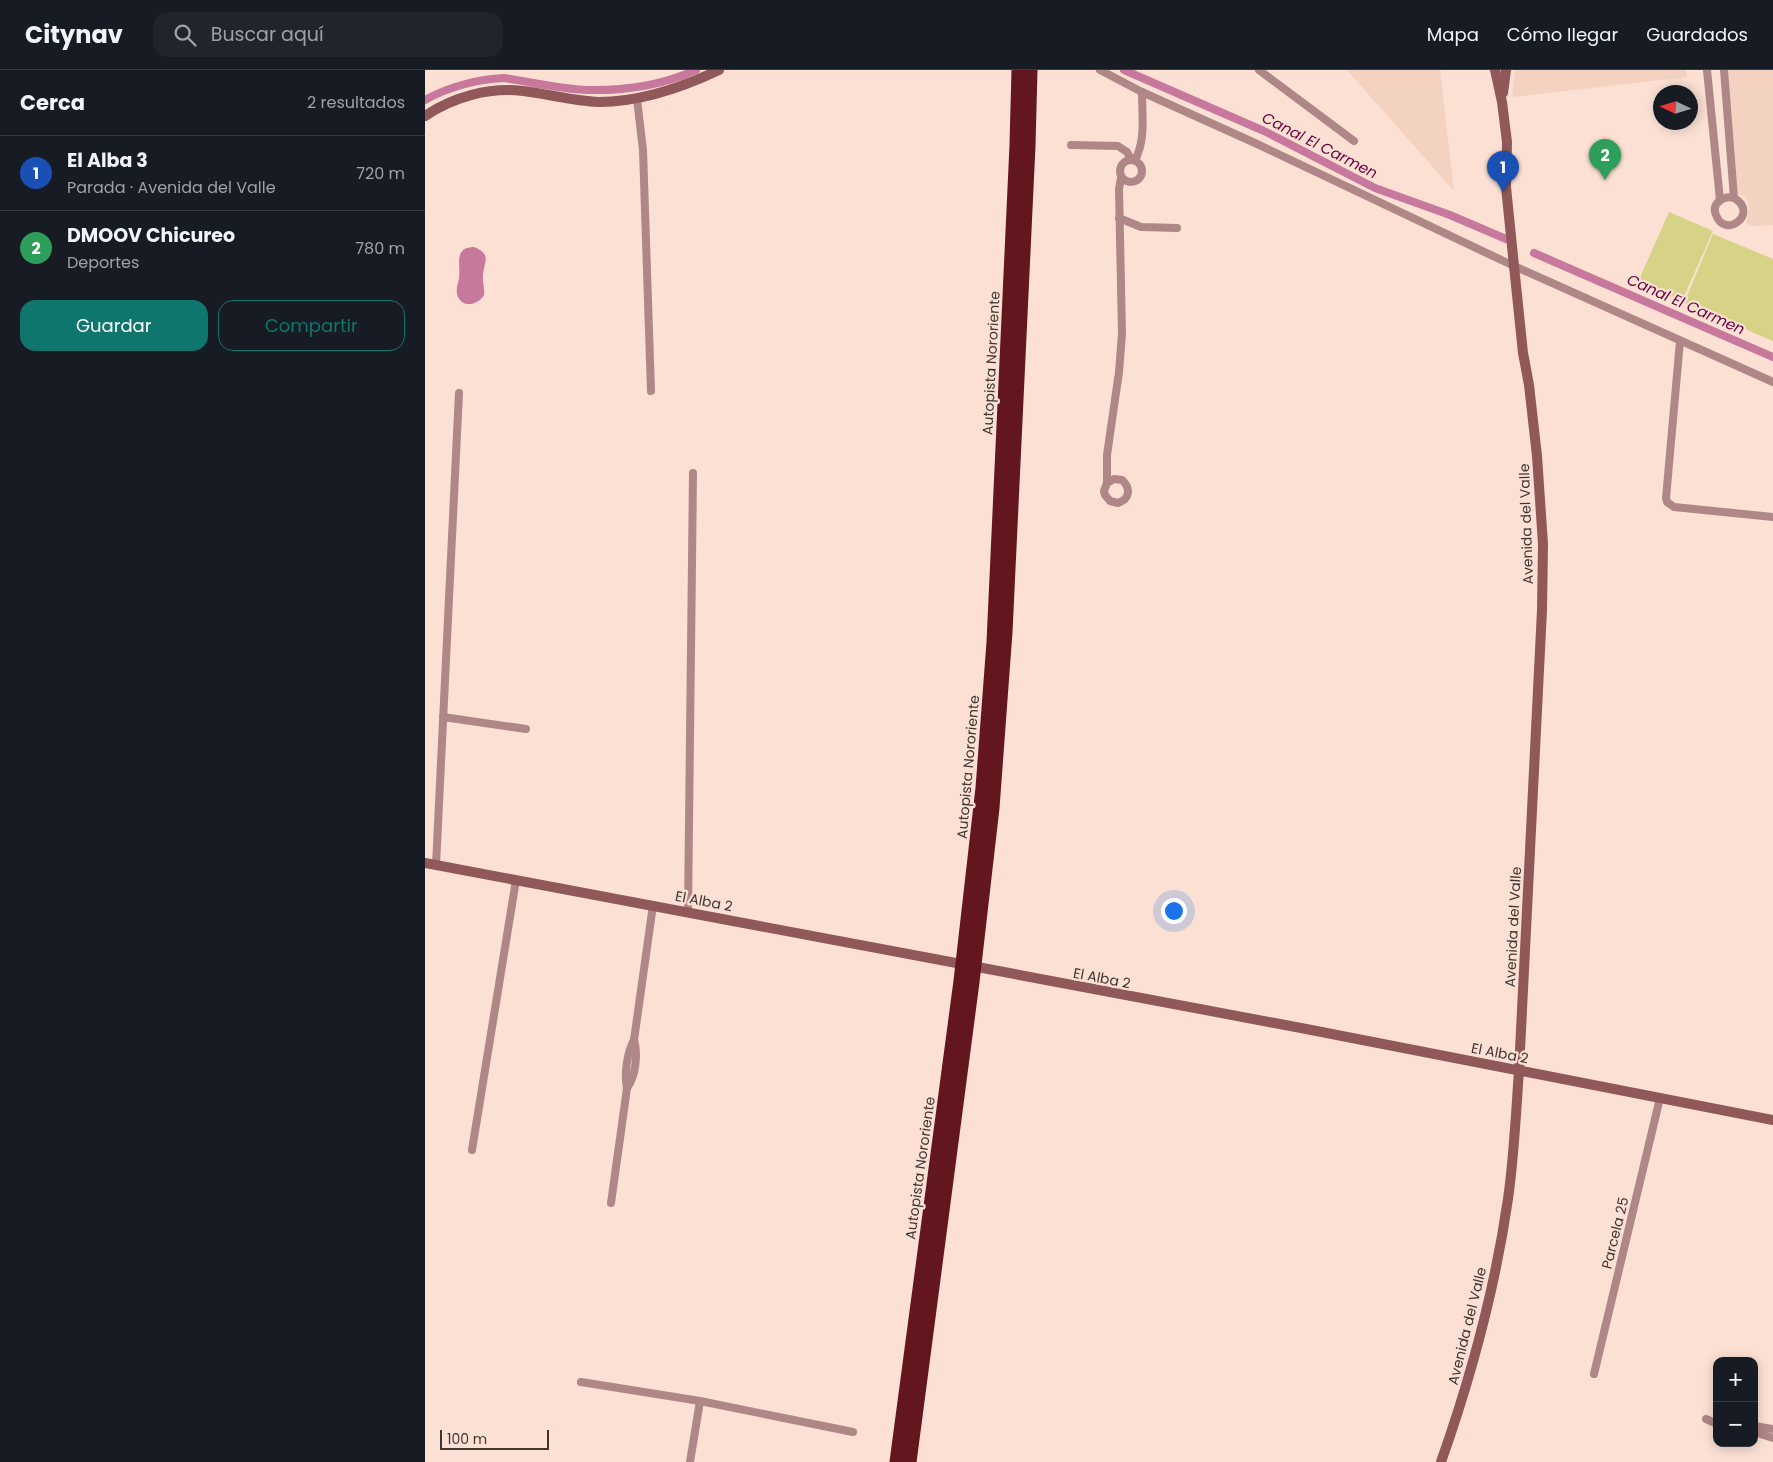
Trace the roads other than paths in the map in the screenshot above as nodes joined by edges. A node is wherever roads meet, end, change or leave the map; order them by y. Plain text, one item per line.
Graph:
1 (719, 70) edge
2 (1019, 70) edge
3 (1030, 70) edge
4 (1100, 70) edge
5 (1259, 70) edge
6 (1495, 70) edge
7 (1507, 70) edge
8 (1724, 70) edge
9 (1709, 71) edge
10 (1142, 92) junction
11 (637, 98) junction
12 (1503, 102) junction
13 (425, 116) edge
14 (1354, 141) dead end
15 (1071, 145) dead end
16 (1133, 160) junction
17 (1121, 178) junction
18 (1734, 198) junction
19 (1720, 200) junction
20 (1119, 218) junction
21 (1177, 228) dead end
22 (1517, 267) junction
23 (1680, 340) junction
24 (1773, 382) edge
25 (651, 391) dead end
26 (459, 393) dead end
27 (693, 473) dead end
28 (1107, 483) dead end
29 (1773, 517) edge
30 (443, 717) junction
31 (526, 729) dead end
32 (425, 863) edge
33 (436, 865) junction
34 (516, 880) junction
35 (653, 906) junction
36 (688, 912) junction
37 (970, 951) junction
38 (966, 981) junction
39 (1519, 1070) junction
40 (1660, 1098) junction
41 (1773, 1120) edge
42 (471, 1150) dead end
43 (611, 1203) dead end
44 (1594, 1374) dead end
45 (581, 1382) dead end
46 (700, 1401) junction
47 (1713, 1419) edge
48 (1713, 1422) edge
49 (1758, 1427) edge
50 (1773, 1430) edge
51 (853, 1432) dead end
52 (1758, 1433) edge
53 (1773, 1438) edge
54 (690, 1462) edge
55 (897, 1462) edge
56 (909, 1462) edge
57 (1441, 1462) edge

1 - 11 street
2 - 37 highway, Autopista Nororiente
3 - 37 highway, Autopista Nororiente
4 - 10 street
5 - 14 street
6 - 12 street, Avenida del Valle
7 - 12 street, Avenida del Valle
8 - 18 street
9 - 19 street
10 - 16 street
10 - 22 street
11 - 13 street
11 - 25 street
12 - 22 street, Avenida del Valle
15 - 16 street
16 - 17 street
16 - 17 street
17 - 20 street
18 - 19 street
18 - 19 street
20 - 21 street
20 - 28 street
22 - 23 street
22 - 39 street, Avenida del Valle
23 - 24 street
23 - 29 street
26 - 30 street
27 - 36 street
30 - 31 street
30 - 33 street
32 - 33 street, El Alba 2
33 - 34 street, El Alba 2
34 - 35 street, El Alba 2
34 - 42 street
35 - 36 street, El Alba 2
35 - 43 street
36 - 39 street, El Alba 2
37 - 38 highway, Autopista Nororiente
38 - 55 highway, Autopista Nororiente
38 - 56 highway, Autopista Nororiente
39 - 40 street, El Alba 2
39 - 57 street, Avenida del Valle
40 - 41 street, El Alba 2
40 - 44 street, Parcela 25
45 - 46 street
46 - 51 street
46 - 54 street
47 - 48 street
49 - 50 street
52 - 53 street

